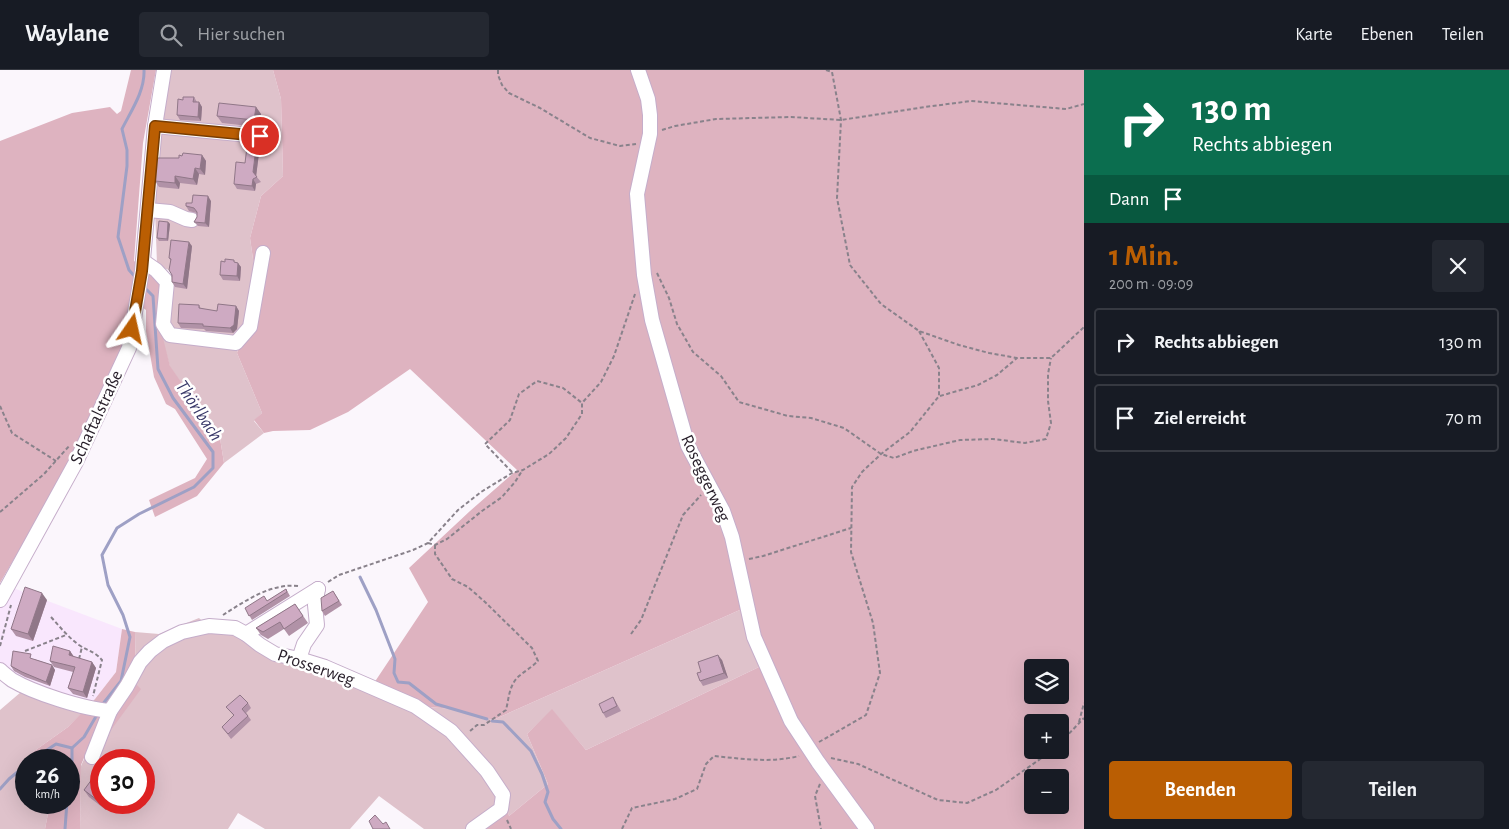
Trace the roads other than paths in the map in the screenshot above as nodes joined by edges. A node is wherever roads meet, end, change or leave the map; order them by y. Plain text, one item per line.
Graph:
1 (164, 70) edge
2 (638, 70) edge
3 (155, 126) junction
4 (260, 136) dead end
5 (148, 210) junction
6 (192, 220) dead end
7 (263, 253) dead end
8 (143, 266) junction
9 (6, 601) edge
10 (246, 634) junction
11 (299, 659) junction
12 (0, 670) edge
13 (98, 709) junction
14 (93, 749) edge
15 (473, 829) edge
16 (867, 829) edge

1 - 3 street, Schaftalstraße
2 - 16 street, Roseggerweg
3 - 4 street
3 - 5 street, Schaftalstraße
5 - 6 street
5 - 8 street, Schaftalstraße
7 - 8 street
8 - 9 street, Schaftalstraße
10 - 11 street, Prosserweg
10 - 11 street
10 - 13 street, Prosserweg
11 - 15 street, Prosserweg
12 - 13 street
13 - 14 street, Prosserweg

